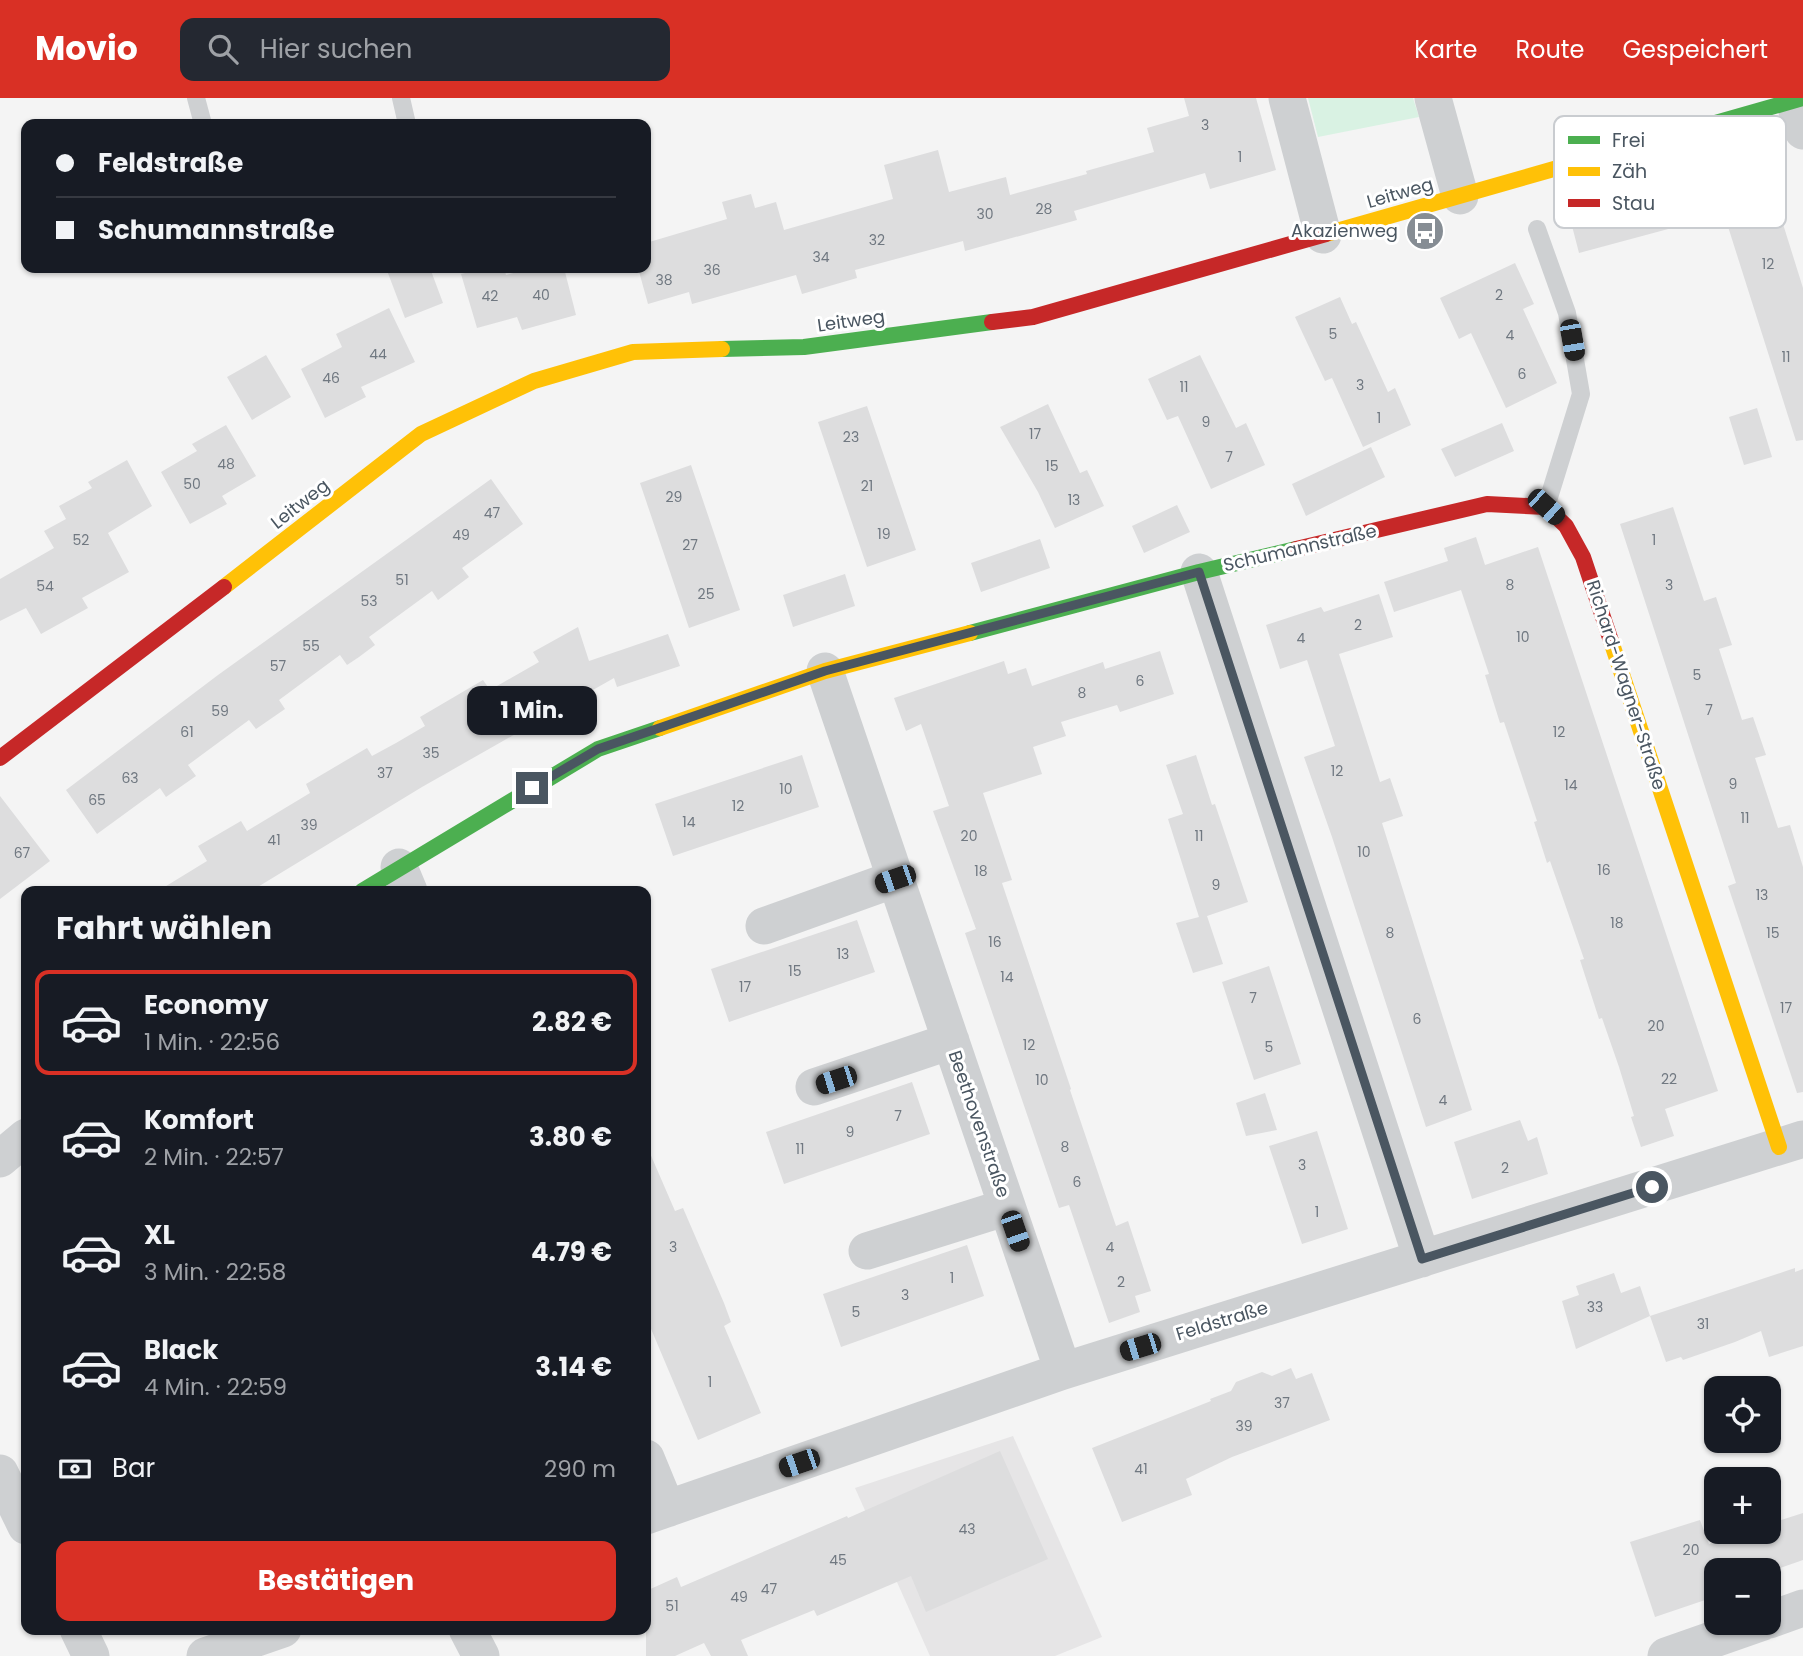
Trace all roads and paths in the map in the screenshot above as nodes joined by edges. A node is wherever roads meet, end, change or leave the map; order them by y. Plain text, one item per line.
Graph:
1 (197, 98) edge
2 (401, 98) edge
3 (1287, 98) edge
4 (1433, 98) edge
5 (1800, 110) edge
6 (1776, 116) edge
7 (202, 119) edge
8 (406, 119) edge
9 (1554, 172) edge
10 (1460, 196) junction
11 (1537, 229) dead end
12 (1323, 234) junction
13 (1546, 507) junction
14 (1199, 572) junction
15 (825, 671) junction
16 (0, 758) edge
17 (404, 879) edge
18 (895, 879) junction
19 (380, 886) edge
20 (764, 926) dead end
21 (951, 1041) junction
22 (814, 1087) dead end
23 (21, 1141) edge
24 (1791, 1143) edge
25 (0, 1158) edge
26 (1007, 1207) junction
27 (867, 1251) dead end
28 (1422, 1259) junction
29 (1063, 1371) junction
30 (0, 1473) edge
31 (651, 1483) edge
32 (657, 1513) edge
33 (21, 1516) edge
34 (1803, 1608) edge
35 (1781, 1616) edge
36 (81, 1635) edge
37 (266, 1635) edge
38 (470, 1635) edge
39 (1726, 1635) edge
40 (91, 1656) edge
41 (205, 1656) edge
42 (481, 1656) edge
43 (1666, 1656) edge

1 - 7 lane
2 - 8 lane
3 - 12 street
4 - 10 street
5 - 6 street, Leitweg
9 - 10 street, Leitweg
10 - 12 street, Leitweg
11 - 13 lane
12 - 16 street, Leitweg
13 - 14 street, Schumannstraße
13 - 24 street, Richard-Wagner-Straße
14 - 15 street, Schumannstraße
14 - 28 street
15 - 17 street, Schumannstraße
15 - 18 street, Beethovenstraße
17 - 19 street, Schumannstraße
18 - 20 street
18 - 21 street, Beethovenstraße
21 - 22 street, Beethovenstraße
21 - 26 street, Beethovenstraße
23 - 25 street
24 - 28 street, Feldstraße
26 - 27 street, Beethovenstraße
26 - 29 street, Beethovenstraße
28 - 29 street, Feldstraße
29 - 32 street, Feldstraße
30 - 33 street
31 - 32 street
34 - 35 street
36 - 40 street
37 - 41 street
38 - 42 street
39 - 43 street

